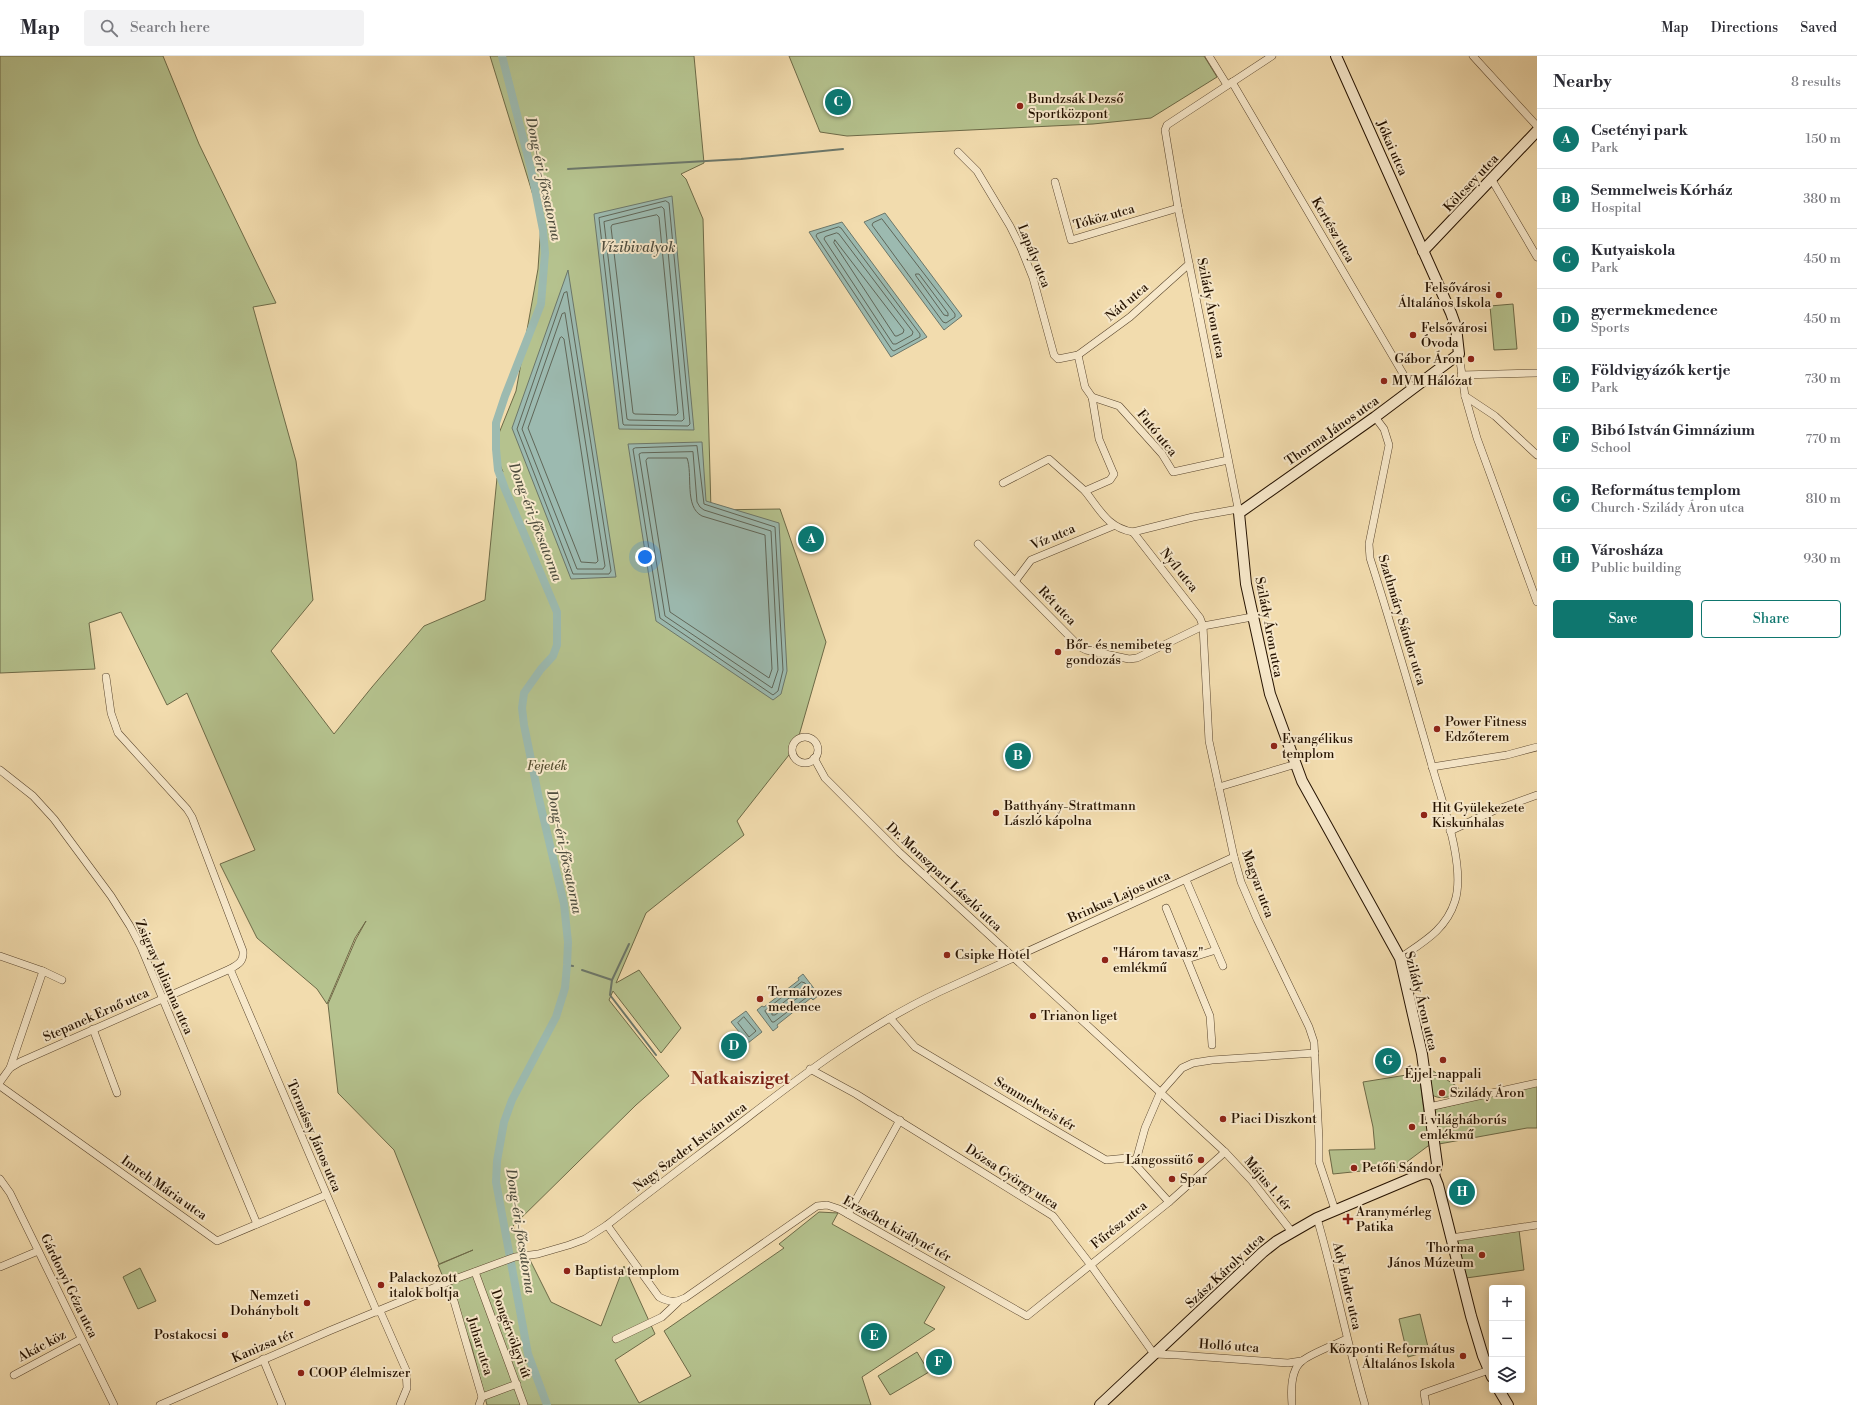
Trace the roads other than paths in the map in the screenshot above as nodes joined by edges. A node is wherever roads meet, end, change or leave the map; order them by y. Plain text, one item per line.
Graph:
1 (1209, 56) edge
2 (1272, 56) edge
3 (1336, 56) edge
4 (1473, 56) edge
5 (1230, 84) junction
6 (1537, 126) edge
7 (1537, 131) edge
8 (958, 152) dead end
9 (1492, 180) junction
10 (1055, 182) dead end
11 (1178, 208) junction
12 (1423, 251) junction
13 (1537, 257) edge
14 (1189, 264) junction
15 (1459, 354) junction
16 (1078, 355) junction
17 (1537, 373) edge
18 (1461, 375) junction
19 (1412, 389) junction
20 (1465, 396) junction
21 (1092, 397) junction
22 (1375, 417) junction
23 (1537, 455) edge
24 (1228, 460) junction
25 (1003, 483) dead end
26 (1085, 491) junction
27 (1238, 511) junction
28 (1113, 526) junction
29 (1133, 532) junction
30 (978, 544) dead end
31 (1016, 580) junction
32 (1537, 602) edge
33 (1252, 617) junction
34 (1203, 626) junction
35 (106, 677) dead end
36 (1537, 747) edge
37 (814, 758) dead end
38 (1296, 764) junction
39 (1432, 767) junction
40 (0, 770) edge
41 (1219, 787) junction
42 (1537, 795) edge
43 (1450, 831) junction
44 (1234, 857) junction
45 (1186, 880) junction
46 (1166, 908) dead end
47 (1216, 950) junction
48 (0, 956) edge
49 (1014, 958) junction
50 (1400, 958) junction
51 (1187, 960) junction
52 (1223, 966) dead end
53 (230, 969) junction
54 (43, 972) junction
55 (62, 980) dead end
56 (162, 1000) junction
57 (890, 1018) junction
58 (93, 1029) junction
59 (1212, 1045) dead end
60 (1314, 1053) junction
61 (10, 1068) junction
62 (810, 1069) junction
63 (0, 1082) edge
64 (1537, 1083) edge
65 (0, 1086) edge
66 (117, 1093) dead end
67 (1160, 1093) junction
68 (1429, 1107) junction
69 (900, 1120) junction
70 (1225, 1152) junction
71 (1133, 1162) junction
72 (1434, 1175) junction
73 (0, 1179) edge
74 (326, 1195) junction
75 (1168, 1202) junction
76 (1335, 1210) junction
77 (848, 1214) junction
78 (1317, 1218) junction
79 (257, 1224) junction
80 (607, 1225) junction
81 (1537, 1225) edge
82 (1292, 1232) junction
83 (1451, 1238) junction
84 (38, 1250) junction
85 (1090, 1264) junction
86 (0, 1268) edge
87 (475, 1272) junction
88 (454, 1301) dead end
89 (678, 1302) junction
90 (378, 1311) junction
91 (1027, 1316) joint
92 (616, 1339) dead end
93 (1347, 1339) junction
94 (81, 1340) junction
95 (1154, 1354) junction
96 (263, 1360) junction
97 (1301, 1361) junction
98 (1489, 1371) edge
99 (1489, 1374) edge
100 (14, 1375) dead end
101 (517, 1384) junction
102 (1501, 1393) edge
103 (482, 1397) junction
104 (1105, 1403) edge
105 (114, 1405) edge
106 (160, 1405) edge
107 (282, 1405) edge
108 (400, 1405) edge
109 (479, 1405) edge
110 (524, 1405) edge
111 (1292, 1405) edge
112 (1366, 1405) edge
113 (1426, 1405) edge
114 (1508, 1405) edge

1 - 5 street, Kertész utca
2 - 5 street
3 - 12 street, Jókai utca
4 - 6 street
5 - 11 street, Szilády Áron utca
5 - 19 street, Kertész utca
7 - 9 street, Kölcsey utca
8 - 16 street, Lapály utca
9 - 12 street, Kölcsey utca
9 - 13 street
10 - 11 street, Tóköz utca
11 - 14 street, Szilády Áron utca
12 - 15 street, Jókai utca
14 - 16 street, Nád utca
14 - 24 street, Szilády Áron utca
15 - 18 street
15 - 19 street, Thorma János utca
16 - 21 street
17 - 18 street
18 - 20 street
19 - 22 street, Thorma János utca
20 - 23 street
20 - 32 street
21 - 24 street, Futó utca
21 - 26 street
22 - 27 street, Thorma János utca
22 - 39 street, Szathmáry Sándor utca
24 - 27 street, Szilády Áron utca
25 - 26 street
26 - 28 street
27 - 29 street
27 - 33 street, Szilády Áron utca
28 - 29 street
28 - 31 street, Víz utca
29 - 34 street, Nyíl utca
30 - 31 street
31 - 34 street, Rét utca
33 - 34 street
33 - 38 street, Szilády Áron utca
34 - 41 street, Magyar utca
35 - 53 street
36 - 39 street
37 - 49 street, Dr. Monszpart László utca
38 - 41 street
38 - 50 street, Szilády Áron utca
39 - 43 street, Szathmáry Sándor utca
40 - 56 street, Zsigray Julianna utca
41 - 44 street, Magyar utca
42 - 43 street
43 - 50 street, Szathmáry Sándor utca
44 - 45 street, Brinkus Lajos utca
44 - 60 street, Magyar utca
45 - 47 street
45 - 49 street, Brinkus Lajos utca
46 - 51 street
47 - 51 street
47 - 52 street
48 - 54 street
49 - 57 street, Nagy Szeder István utca
49 - 67 street, Dr. Monszpart László utca
50 - 68 street, Szilády Áron utca
51 - 59 street
53 - 56 street, Stepanek Ernő utca
53 - 74 street, Tormássy János utca
54 - 55 street
54 - 61 street
56 - 58 street, Stepanek Ernő utca
56 - 79 street, Zsigray Julianna utca
57 - 62 street, Nagy Szeder István utca
57 - 71 street, Semmelweis tér
58 - 61 street, Stepanek Ernő utca
58 - 66 street
60 - 67 street
60 - 76 street, Magyar utca
61 - 63 street, Stepanek Ernő utca
62 - 69 street, Dózsa György utca
62 - 80 street, Nagy Szeder István utca
64 - 68 street
65 - 79 street, Imreh Mária utca
67 - 70 street, Dr. Monszpart László utca
67 - 71 street
68 - 72 street, Szilády Áron utca
69 - 77 street
69 - 85 street, Dózsa György utca
70 - 75 street, Fűrész utca
70 - 82 street, Május 1. tér
71 - 75 street
72 - 76 street, Szász Károly utca
72 - 83 street
73 - 84 street, Gárdonyi Géza utca
74 - 79 street, Imreh Mária utca
74 - 90 street, Tormássy János utca
75 - 85 street, Fűrész utca
76 - 78 street, Szász Károly utca
77 - 89 street, Erzsébet királyné tér
77 - 91 street, Erzsébet királyné tér
78 - 82 street, Szász Károly utca
78 - 93 street, Ady Endre utca
80 - 87 street, Nagy Szeder István utca
80 - 89 street
81 - 83 street
82 - 95 street, Szász Károly utca
83 - 98 street
84 - 86 street
84 - 94 street, Gárdonyi Géza utca
85 - 91 street, Fűrész utca
85 - 95 street, Dózsa György utca
87 - 90 street
87 - 101 street, Dongérvölgyi út
88 - 103 street, Juhar utca
89 - 92 street, Erzsébet királyné tér
90 - 96 street, Kanizsa tér
90 - 108 street, Tormássy János utca
93 - 97 street
93 - 112 street, Ady Endre utca
94 - 100 street, Akác köz
94 - 105 street, Gárdonyi Géza utca
95 - 97 street, Holló utca
95 - 104 street, Szász Károly utca
96 - 106 street, Kanizsa tér
96 - 107 street
97 - 111 street
99 - 113 street
101 - 103 street, Juhar utca
101 - 110 street, Dongérvölgyi út
102 - 114 street
103 - 109 street

